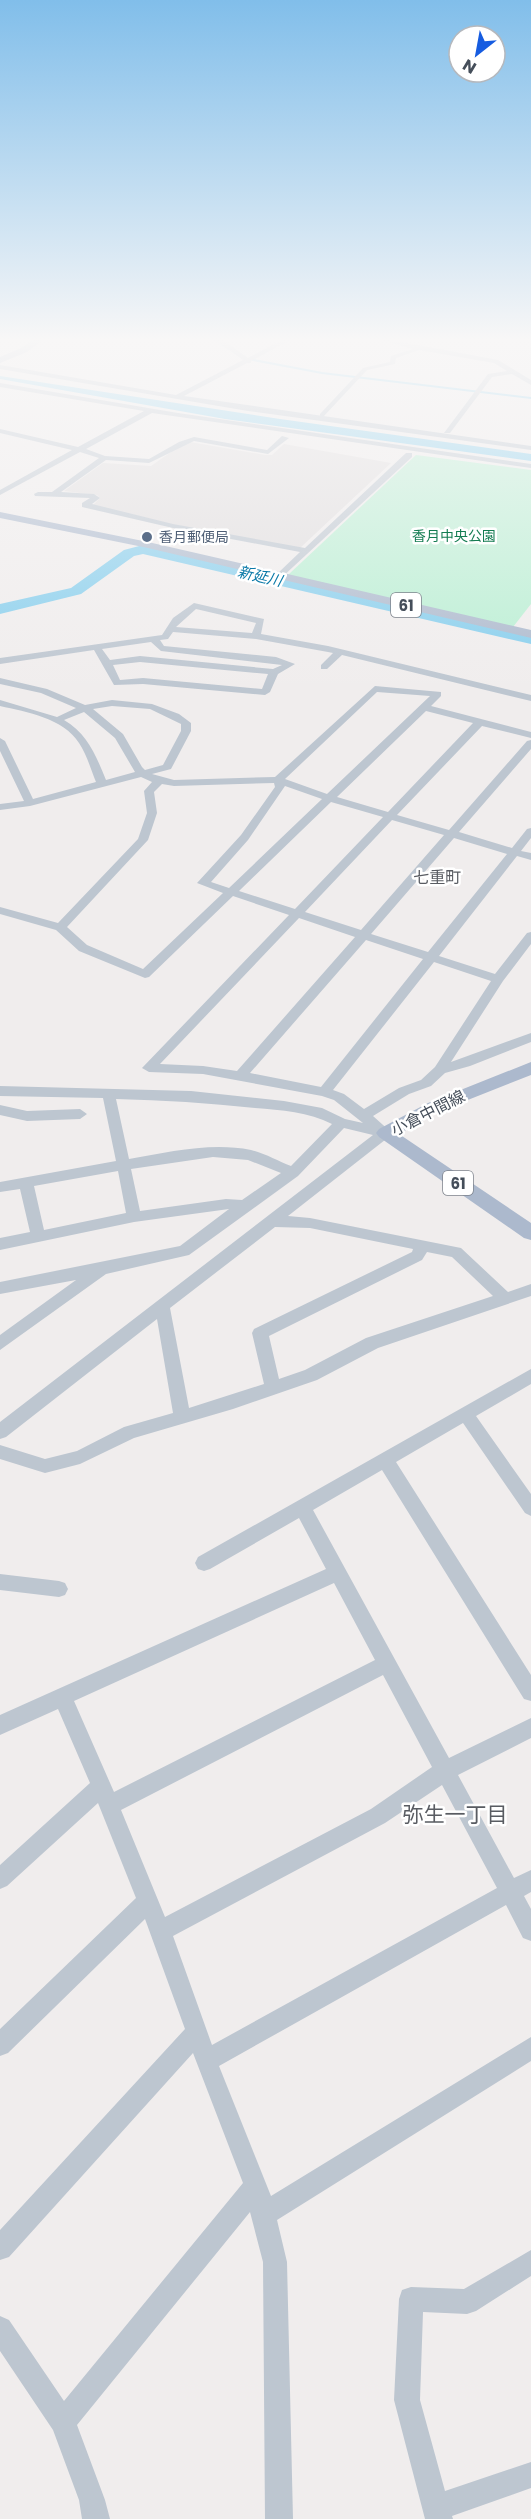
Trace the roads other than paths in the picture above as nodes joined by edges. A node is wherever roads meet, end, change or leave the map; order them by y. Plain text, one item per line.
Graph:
1 (55, 458) edge
2 (58, 458) edge
3 (104, 458) joint
4 (159, 458) edge
5 (406, 458) edge
6 (473, 458) edge
7 (531, 466) edge
8 (0, 486) edge
9 (0, 493) edge
10 (55, 493) junction
11 (38, 494) dead end
12 (0, 515) edge
13 (306, 551) junction
14 (280, 576) junction
15 (171, 628) junction
16 (531, 634) edge
17 (255, 636) junction
18 (154, 639) junction
19 (97, 648) junction
20 (340, 652) junction
21 (0, 661) edge
22 (107, 663) junction
23 (324, 667) dead end
24 (274, 672) junction
25 (0, 681) edge
26 (531, 698) edge
27 (0, 703) edge
28 (85, 708) junction
29 (425, 708) junction
30 (57, 720) junction
31 (480, 722) junction
32 (531, 735) edge
33 (0, 741) edge
34 (531, 743) edge
35 (140, 774) junction
36 (278, 780) junction
37 (158, 782) junction
38 (102, 784) junction
39 (329, 798) junction
40 (30, 803) junction
41 (0, 807) edge
42 (391, 816) junction
43 (531, 831) edge
44 (451, 834) junction
45 (513, 852) junction
46 (531, 857) edge
47 (232, 893) junction
48 (0, 910) edge
49 (299, 913) junction
50 (60, 927) junction
51 (363, 935) junction
52 (531, 936) edge
53 (429, 956) junction
54 (498, 979) junction
55 (531, 1037) edge
56 (531, 1068) edge
57 (440, 1070) junction
58 (241, 1076) junction
59 (0, 1091) edge
60 (324, 1092) junction
61 (109, 1095) junction
62 (0, 1110) edge
63 (80, 1114) dead end
64 (363, 1116) junction
65 (341, 1124) junction
66 (385, 1133) junction
67 (122, 1164) junction
68 (292, 1172) junction
69 (26, 1182) junction
70 (0, 1187) edge
71 (244, 1204) junction
72 (134, 1217) junction
73 (273, 1221) junction
74 (531, 1233) edge
75 (38, 1237) junction
76 (0, 1244) edge
77 (423, 1245) junction
78 (102, 1269) junction
79 (0, 1288) edge
80 (531, 1290) edge
81 (505, 1298) junction
82 (162, 1306) junction
83 (0, 1344) edge
84 (531, 1376) edge
85 (273, 1387) junction
86 (466, 1414) junction
87 (182, 1417) junction
88 (0, 1432) edge
89 (0, 1452) edge
90 (386, 1461) junction
91 (302, 1507) junction
92 (531, 1508) edge
93 (204, 1563) dead end
94 (336, 1573) junction
95 (0, 1582) edge
96 (59, 1589) dead end
97 (387, 1663) junction
98 (531, 1692) edge
99 (62, 1698) junction
100 (0, 1725) edge
101 (531, 1728) edge
102 (444, 1771) junction
103 (105, 1796) junction
104 (0, 1878) edge
105 (531, 1880) edge
106 (509, 1891) junction
107 (148, 1900) junction
108 (531, 1930) edge
109 (160, 1931) junction
110 (197, 2032) junction
111 (0, 2045) edge
112 (531, 2048) edge
113 (206, 2061) junction
114 (256, 2186) junction
115 (264, 2214) junction
116 (0, 2248) edge
117 (531, 2262) edge
118 (3, 2343) edge
119 (63, 2422) junction
120 (531, 2475) edge
121 (438, 2514) edge
122 (96, 2519) edge
123 (279, 2519) edge

1 - 8 street
2 - 9 street
3 - 4 street
3 - 10 street
5 - 13 street
6 - 7 street
10 - 11 street
10 - 13 street
12 - 14 main road, 61
13 - 14 street
14 - 16 main road, 61
15 - 17 street
15 - 17 street
15 - 18 street
17 - 20 street
18 - 19 street
18 - 24 street
19 - 21 street
19 - 22 street
20 - 23 street
20 - 26 street
22 - 24 street
22 - 24 street
25 - 28 street
27 - 30 street
28 - 30 street
28 - 35 street
28 - 35 street
29 - 31 street
29 - 36 street
29 - 39 street
30 - 38 street
31 - 32 street
31 - 42 street
33 - 40 street
34 - 44 street
35 - 37 street
35 - 38 street
36 - 37 street
36 - 39 street
36 - 47 street
37 - 50 street
38 - 40 street
39 - 42 street
39 - 47 street
40 - 41 street
42 - 44 street
42 - 49 street
43 - 45 street
44 - 45 street
44 - 51 street
45 - 46 street
45 - 53 street
47 - 49 street
47 - 50 street
48 - 50 street
49 - 51 street
49 - 58 street
51 - 53 street
51 - 58 street
52 - 54 street
53 - 54 street
53 - 60 street
54 - 57 street
55 - 57 street
56 - 66 main road, 小倉中間線
57 - 64 street
58 - 60 street
59 - 61 street
60 - 64 street
61 - 65 street
61 - 67 street
62 - 63 street
64 - 66 street
65 - 66 street
65 - 68 street
66 - 73 street
66 - 74 main road, 小倉中間線 / 61
67 - 68 street
67 - 69 street
67 - 72 street
68 - 71 street
69 - 70 street
69 - 75 street
71 - 72 street
71 - 78 street
72 - 75 street
73 - 77 street
73 - 82 street
75 - 76 street
77 - 81 street
77 - 85 street
78 - 79 street
78 - 83 street
80 - 81 street
81 - 85 street
82 - 87 street
82 - 88 street
84 - 86 street
85 - 87 street
86 - 90 street
86 - 92 street
87 - 89 street
90 - 91 street
90 - 98 street
91 - 93 street
91 - 94 street
94 - 97 street
94 - 99 street
95 - 96 street
97 - 102 street
97 - 103 street
99 - 100 street
99 - 103 street
101 - 102 street
102 - 106 street
102 - 109 street
103 - 104 street
103 - 107 street
105 - 106 street
106 - 108 street
106 - 113 street
107 - 109 street
107 - 111 street
109 - 110 street
110 - 113 street
110 - 116 street
112 - 115 street
113 - 114 street
114 - 115 street
114 - 119 street
115 - 123 street
117 - 121 street
118 - 119 street
119 - 122 street
120 - 121 street

